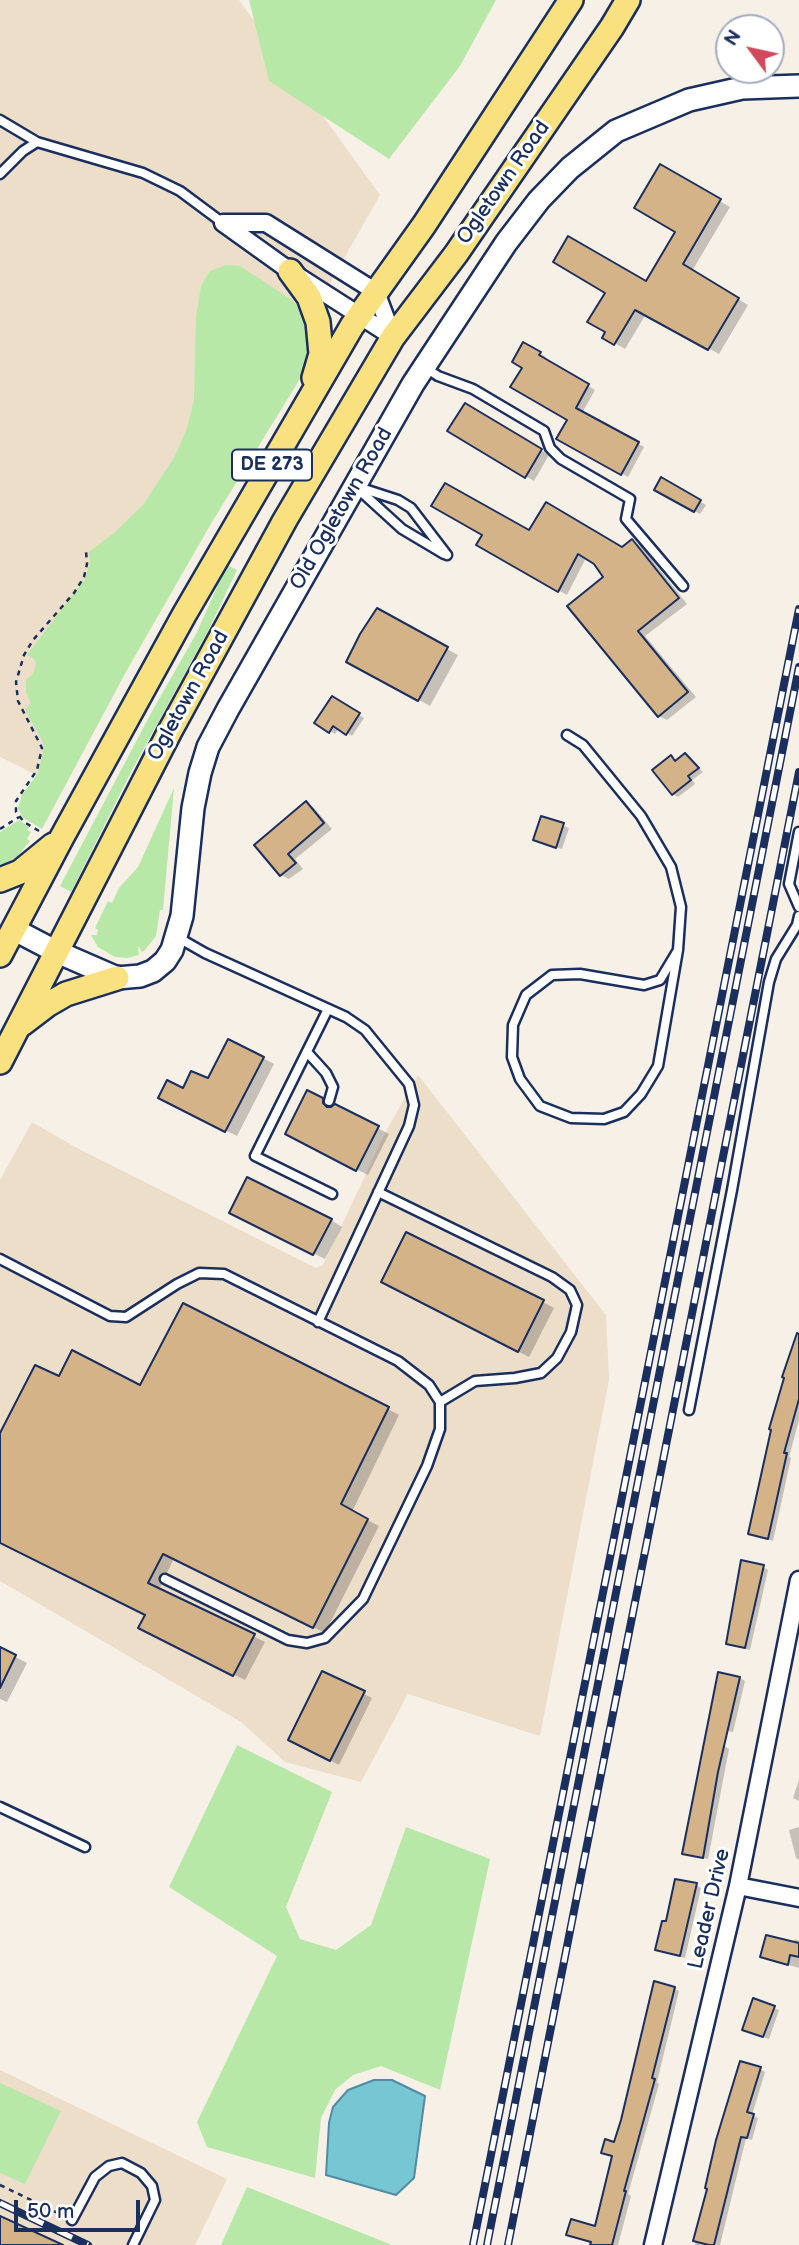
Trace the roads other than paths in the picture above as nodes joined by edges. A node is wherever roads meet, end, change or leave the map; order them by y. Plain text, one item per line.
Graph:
1 (628, 0) edge
2 (568, 4) edge
3 (799, 86) edge
4 (0, 120) edge
5 (37, 142) junction
6 (0, 174) edge
7 (223, 223) junction
8 (290, 271) junction
9 (376, 292) junction
10 (360, 316) junction
11 (393, 337) junction
12 (424, 366) junction
13 (305, 407) junction
14 (355, 486) junction
15 (683, 586) dead end
16 (567, 735) dead end
17 (799, 832) edge
18 (61, 839) junction
19 (0, 880) edge
20 (799, 907) edge
21 (799, 916) edge
22 (7, 925) edge
23 (177, 937) junction
24 (678, 950) junction
25 (55, 951) junction
26 (0, 955) edge
27 (117, 978) junction
28 (328, 1009) junction
29 (17, 1028) junction
30 (307, 1052) junction
31 (0, 1062) edge
32 (329, 1101) dead end
33 (378, 1192) junction
34 (332, 1194) dead end
35 (0, 1258) edge
36 (318, 1322) junction
37 (440, 1402) junction
38 (689, 1410) dead end
39 (165, 1579) dead end
40 (799, 1580) edge
41 (0, 1807) edge
42 (85, 1847) dead end
43 (738, 1886) junction
44 (799, 1898) edge
45 (72, 2220) road end
46 (133, 2245) edge
47 (653, 2245) edge

1 - 11 main road, Ogletown Road / DE 273
2 - 9 main road, Ogletown Road / DE 273
3 - 12 street, Old Ogletown Road
4 - 5 lane
5 - 6 lane
5 - 7 lane
7 - 8 street
7 - 9 street
8 - 10 street
8 - 13 main road
9 - 10 main road, Ogletown Road / DE 273
9 - 11 street
10 - 11 street
10 - 13 main road, Ogletown Road / DE 273
11 - 25 main road, Ogletown Road / DE 273
12 - 14 street, Old Ogletown Road
12 - 15 lane
13 - 18 main road, Ogletown Road / DE 273
14 - 14 lane
14 - 23 street, Old Ogletown Road
16 - 24 lane
17 - 20 lane
18 - 19 main road
18 - 22 main road, Ogletown Road / DE 273
21 - 38 lane
22 - 25 street
22 - 26 main road, Ogletown Road / DE 273
23 - 27 street, Old Ogletown Road
23 - 28 lane
24 - 24 lane
25 - 27 street
25 - 29 main road, Ogletown Road / DE 273
27 - 29 main road
28 - 30 lane
28 - 33 lane
29 - 31 main road, Ogletown Road / DE 273
30 - 32 lane
30 - 34 lane
33 - 36 lane
33 - 37 lane
35 - 36 lane
36 - 37 lane
37 - 39 lane
40 - 43 street, Leader Drive
41 - 42 lane
43 - 44 street
43 - 47 street, Leader Drive
45 - 46 lane

